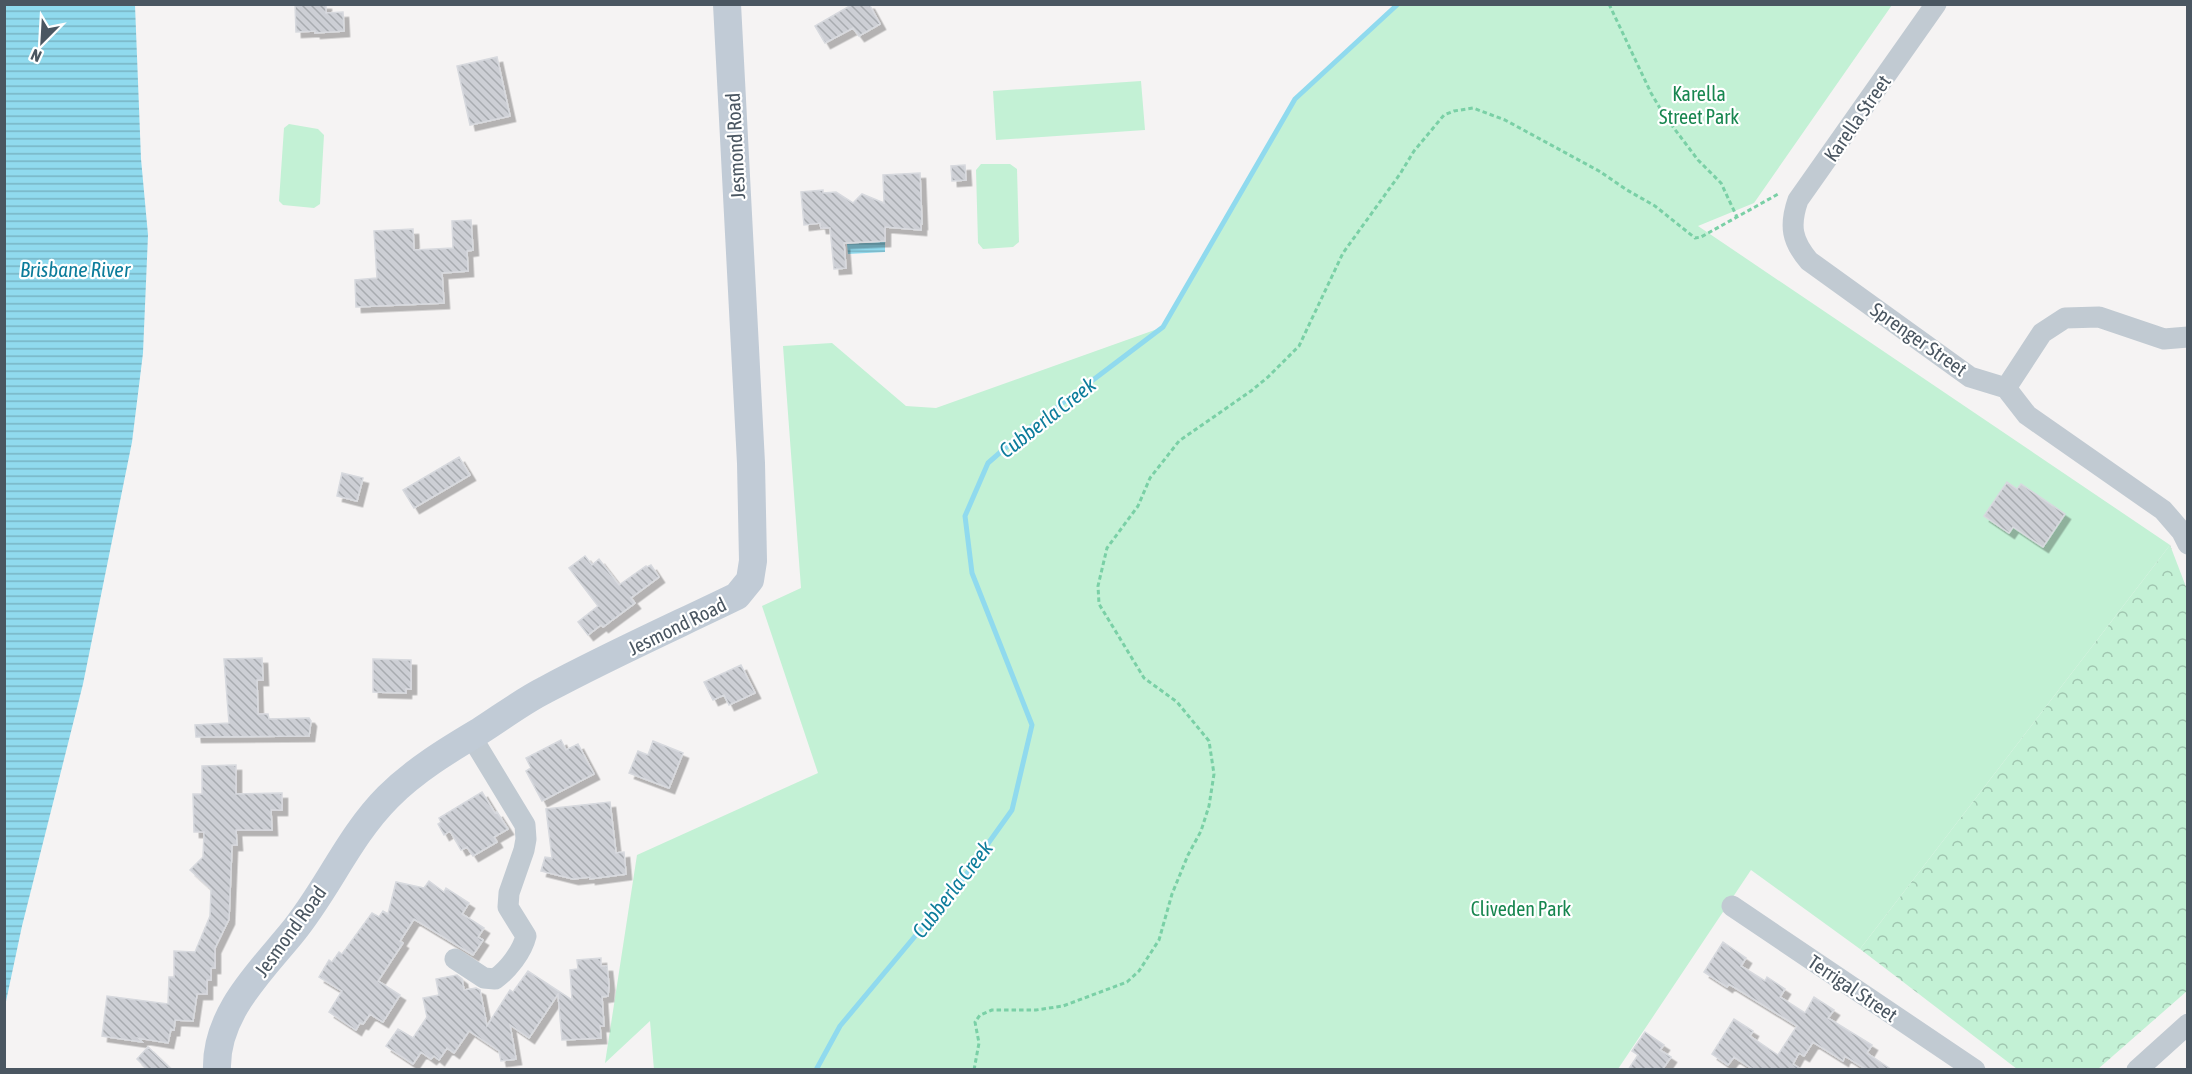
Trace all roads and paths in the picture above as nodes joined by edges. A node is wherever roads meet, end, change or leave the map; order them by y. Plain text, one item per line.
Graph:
1 (727, 4) edge
2 (1610, 4) edge
3 (1936, 4) edge
4 (1787, 191) dead end
5 (1737, 217) junction
6 (1793, 236) joint
7 (2187, 337) edge
8 (2006, 388) junction
9 (2187, 544) edge
10 (471, 736) junction
11 (1732, 906) dead end
12 (455, 959) dead end
13 (2187, 1024) edge
14 (217, 1070) edge
15 (974, 1070) edge
16 (1975, 1070) edge
17 (2137, 1070) edge

1 - 10 street, Jesmond Road
2 - 5 path
3 - 6 street, Karella Street
4 - 5 path
5 - 15 path
6 - 8 street, Sprenger Street
7 - 8 street
8 - 9 street
10 - 12 street
10 - 14 street, Jesmond Road
11 - 16 street, Terrigal Street
13 - 17 street

